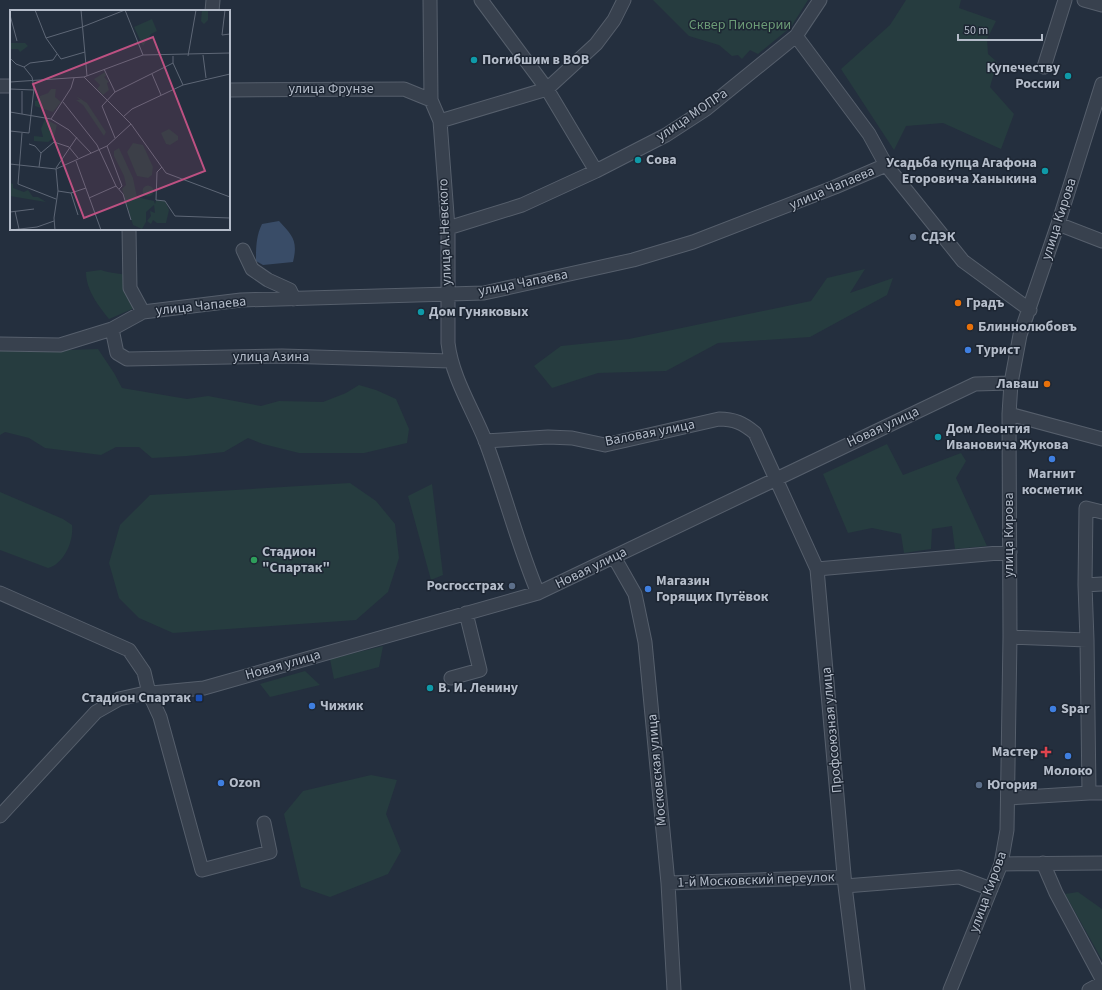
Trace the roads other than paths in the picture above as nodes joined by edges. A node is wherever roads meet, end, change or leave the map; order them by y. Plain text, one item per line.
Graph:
1 (213, 0) edge
2 (430, 0) edge
3 (481, 0) edge
4 (624, 0) edge
5 (820, 0) edge
6 (1065, 0) edge
7 (1084, 0) edge
8 (1102, 5) edge
9 (212, 10) edge
10 (796, 36) junction
11 (1044, 67) dead end
12 (1102, 84) edge
13 (547, 89) junction
14 (230, 90) edge
15 (431, 100) junction
16 (440, 121) junction
17 (886, 165) junction
18 (596, 171) junction
19 (1058, 224) junction
20 (448, 228) junction
21 (129, 230) edge
22 (1102, 241) edge
23 (243, 250) dead end
24 (447, 295) junction
25 (294, 299) junction
26 (1030, 310) junction
27 (143, 312) junction
28 (112, 330) junction
29 (0, 344) edge
30 (450, 361) junction
31 (1011, 383) junction
32 (1008, 414) junction
33 (719, 419) joint
34 (1102, 439) edge
35 (485, 441) junction
36 (776, 479) junction
37 (1102, 512) edge
38 (1010, 552) junction
39 (614, 557) junction
40 (817, 569) junction
41 (1086, 584) junction
42 (1102, 584) edge
43 (538, 593) junction
44 (0, 594) edge
45 (466, 613) junction
46 (1010, 638) junction
47 (1087, 640) junction
48 (451, 678) dead end
49 (149, 693) junction
50 (1096, 793) edge
51 (1008, 798) junction
52 (0, 816) edge
53 (264, 823) dead end
54 (1043, 863) junction
55 (1102, 863) edge
56 (1001, 864) junction
57 (845, 881) junction
58 (668, 884) junction
59 (991, 889) junction
60 (1102, 979) edge
61 (1102, 983) edge
62 (674, 990) edge
63 (858, 990) edge
64 (950, 990) edge
65 (1089, 990) edge

1 - 9 street
2 - 15 street, улица А.Невского
3 - 13 street
4 - 13 street
5 - 10 street, улица МОПРа
6 - 11 street
7 - 8 street
10 - 17 street, улица Чапаева
10 - 18 street, улица МОПРа
12 - 19 street, улица Кирова
13 - 16 street
13 - 18 street
14 - 15 street, улица Фрунзе
15 - 16 street, улица А.Невского
16 - 20 street, улица А.Невского
17 - 24 street, улица Чапаева
17 - 26 street, улица Чапаева
18 - 20 street, улица МОПРа
19 - 22 street
19 - 26 street, улица Кирова
20 - 24 street, улица А.Невского
21 - 27 street, улица Чапаева
23 - 25 street
24 - 25 street, улица Чапаева
24 - 30 street, улица А.Невского
25 - 27 street, улица Чапаева
26 - 31 street, улица Кирова
27 - 28 street, улица Чапаева
28 - 29 street, улица Чапаева
28 - 30 street, улица Азина
30 - 35 street, улица А.Невского
31 - 32 street, улица Кирова
31 - 36 street, Новая улица
32 - 34 street
32 - 38 street, улица Кирова
33 - 35 street, Валовая улица
33 - 36 street, Профсоюзная улица
35 - 43 street, улица А.Невского
36 - 39 street, Новая улица
36 - 40 street, Профсоюзная улица
37 - 41 street
38 - 40 street
38 - 46 street, улица Кирова
39 - 43 street, Новая улица
39 - 58 street, Московская улица
40 - 57 street, Профсоюзная улица
41 - 42 street
41 - 47 street
43 - 45 street, Новая улица
44 - 49 street
45 - 48 street
45 - 49 street, Новая улица
46 - 47 street
46 - 51 street, улица Кирова
47 - 50 street
49 - 52 street, Новая улица
49 - 53 street
50 - 51 street
51 - 56 street, улица Кирова
54 - 55 street
54 - 56 street
54 - 60 street
56 - 59 street, улица Кирова
57 - 58 street, 1-й Московский переулок
57 - 59 street, 1-й Московский переулок
57 - 63 street, Профсоюзная улица
58 - 62 street, Московская улица
59 - 64 street, улица Кирова
61 - 65 street

